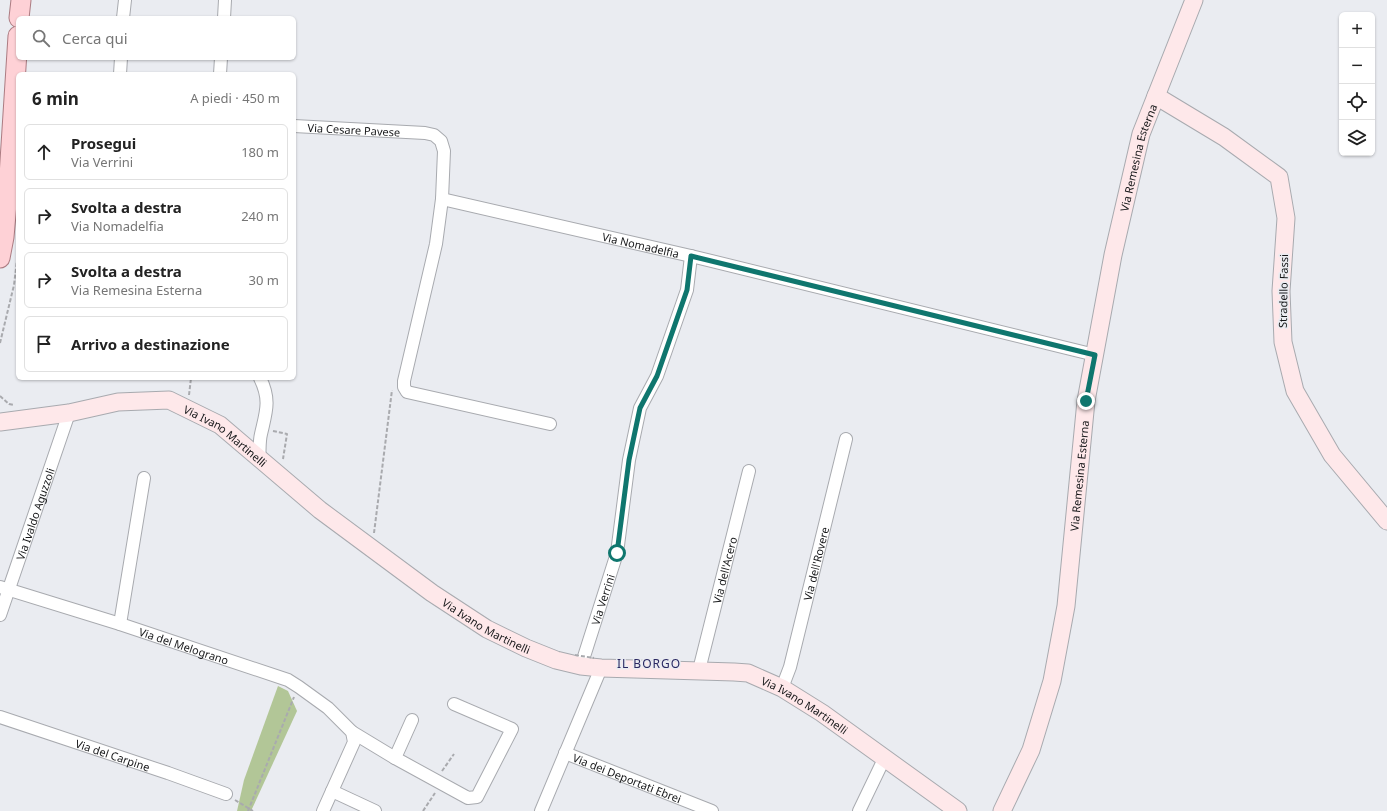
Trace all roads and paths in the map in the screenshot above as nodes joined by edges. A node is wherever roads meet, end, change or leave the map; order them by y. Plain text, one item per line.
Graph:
1 (21, 0) edge
2 (125, 0) edge
3 (225, 0) edge
4 (1194, 0) edge
5 (20, 16) edge
6 (123, 16) edge
7 (224, 16) edge
8 (16, 55) edge
9 (121, 60) edge
10 (221, 60) edge
11 (120, 72) edge
12 (220, 72) edge
13 (1156, 96) junction
14 (296, 126) edge
15 (5, 160) edge
16 (4, 197) edge
17 (442, 199) junction
18 (7, 249) edge
19 (691, 256) junction
20 (0, 343) edge
21 (1095, 355) junction
22 (261, 380) edge
23 (0, 411) edge
24 (69, 413) junction
25 (39, 417) junction
26 (0, 422) edge
27 (550, 424) dead end
28 (846, 439) dead end
29 (259, 460) junction
30 (749, 471) dead end
31 (144, 478) dead end
32 (1387, 521) edge
33 (4, 589) edge
34 (0, 615) edge
35 (120, 624) junction
36 (588, 662) junction
37 (699, 670) junction
38 (299, 686) junction
39 (782, 688) junction
40 (454, 704) dead end
41 (0, 717) edge
42 (412, 720) dead end
43 (352, 732) junction
44 (565, 753) junction
45 (885, 757) junction
46 (395, 758) junction
47 (332, 792) junction
48 (226, 794) joint
49 (248, 810) edge
50 (253, 811) edge
51 (323, 811) edge
52 (375, 811) edge
53 (540, 811) edge
54 (712, 811) edge
55 (859, 811) edge
56 (958, 811) edge
57 (1002, 811) edge

1 - 5 main road
2 - 6 street
3 - 7 street
4 - 13 street, Via Remesina Esterna
8 - 15 main road
9 - 11 street
10 - 12 street
13 - 21 street, Via Remesina Esterna
13 - 32 street, Stradello Fassi
14 - 17 street, Via Cesare Pavese
15 - 16 main road
16 - 18 main road
17 - 19 street, Via Nomadelfia
17 - 27 street, Via Cesare Pavese
18 - 20 path
19 - 21 street, Via Nomadelfia
19 - 36 street, Via Verrini
21 - 57 street, Via Remesina Esterna
22 - 29 street
23 - 25 street, Via Ivano Martinelli
24 - 25 street, Via Ivano Martinelli
24 - 29 street, Via Ivano Martinelli
24 - 33 street, Via Ivaldo Aguzzoli
25 - 26 street, Via Ivano Martinelli
28 - 39 street, Via dell'Rovere
29 - 36 street, Via Ivano Martinelli
30 - 37 street, Via dell'Acero
31 - 35 street
33 - 34 street, Via Ivaldo Aguzzoli
33 - 35 street, Via del Melograno
35 - 38 street, Via del Melograno
36 - 37 street, Via Ivano Martinelli
36 - 44 street, Via Verrini
37 - 39 street, Via Ivano Martinelli
38 - 43 street, Via del Melograno
38 - 49 path
39 - 45 street, Via Ivano Martinelli
40 - 46 street, Via del Melograno
41 - 48 street, Via del Carpine
42 - 46 street
43 - 46 street, Via del Melograno
43 - 47 street
44 - 53 street, Via Verrini
44 - 54 street, Via dei Deportati Ebrei
45 - 55 street
45 - 56 street, Via Ivano Martinelli
47 - 51 street
47 - 52 street
48 - 49 path
49 - 50 path

